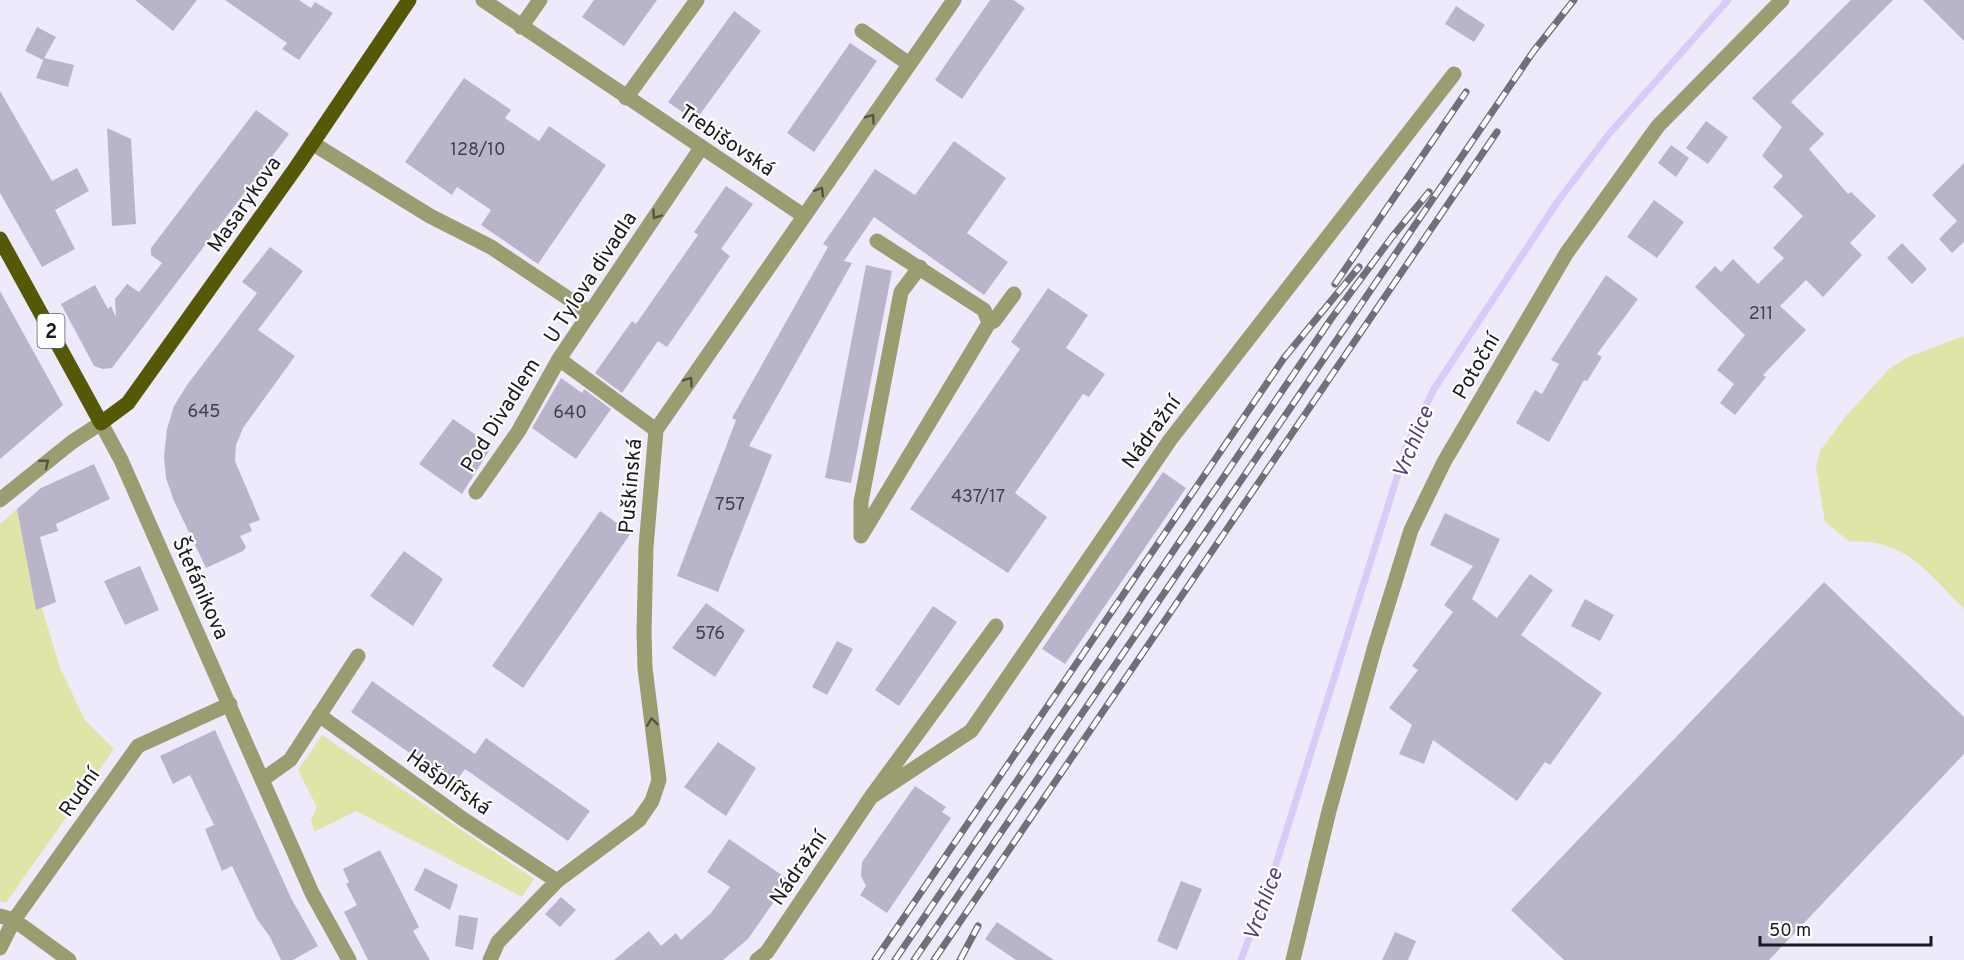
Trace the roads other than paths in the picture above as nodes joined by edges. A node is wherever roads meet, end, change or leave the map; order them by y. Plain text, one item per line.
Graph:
1 (409, 0) edge
2 (483, 0) edge
3 (540, 0) edge
4 (697, 0) edge
5 (954, 0) edge
6 (1782, 0) edge
7 (521, 27) junction
8 (862, 31) dead end
9 (909, 64) junction
10 (1454, 74) dead end
11 (626, 98) junction
12 (312, 143) junction
13 (701, 148) junction
14 (804, 216) junction
15 (0, 239) edge
16 (877, 241) dead end
17 (920, 267) junction
18 (1014, 294) dead end
19 (590, 313) junction
20 (989, 323) junction
21 (559, 359) junction
22 (102, 423) junction
23 (656, 430) junction
24 (476, 492) dead end
25 (0, 500) edge
26 (996, 626) dead end
27 (358, 656) dead end
28 (230, 704) junction
29 (319, 716) junction
30 (262, 780) junction
31 (871, 797) junction
32 (557, 880) junction
33 (7, 918) edge
34 (0, 948) edge
35 (69, 960) edge
36 (349, 960) edge
37 (490, 960) edge
38 (757, 960) edge
39 (1293, 960) edge

1 - 12 main road, Masarykova
2 - 7 street, Trebišovská
3 - 7 street
4 - 11 street
5 - 9 street, Puškinská
6 - 39 street, Potoční
7 - 11 street, Trebišovská
8 - 9 street
14 -> 9 street, Puškinská
10 - 31 street, Nádražní
11 - 13 street, Trebišovská
12 - 19 street
12 - 22 main road, Masarykova
13 - 14 street, Trebišovská
13 -> 19 street, U Tylova divadla
23 -> 14 street, Puškinská
15 - 22 main road, Štefánikova / 2
16 - 17 street
17 - 20 street
17 - 20 street
18 - 20 street
19 - 21 street, U Tylova divadla
21 - 23 street, U Tylova divadla
21 - 24 street, Pod Divadlem
25 -> 22 street
22 - 28 street, Štefánikova
32 -> 23 street, Puškinská
26 - 31 street, Nádražní
27 - 29 street
28 - 30 street, Štefánikova
28 - 33 street, Rudní
29 - 30 street
29 - 32 street, Hašplířská
30 - 36 street, Štefánikova
31 - 38 street, Nádražní
32 - 37 street, Puškinská
33 - 34 street, Rudní
33 - 35 street

